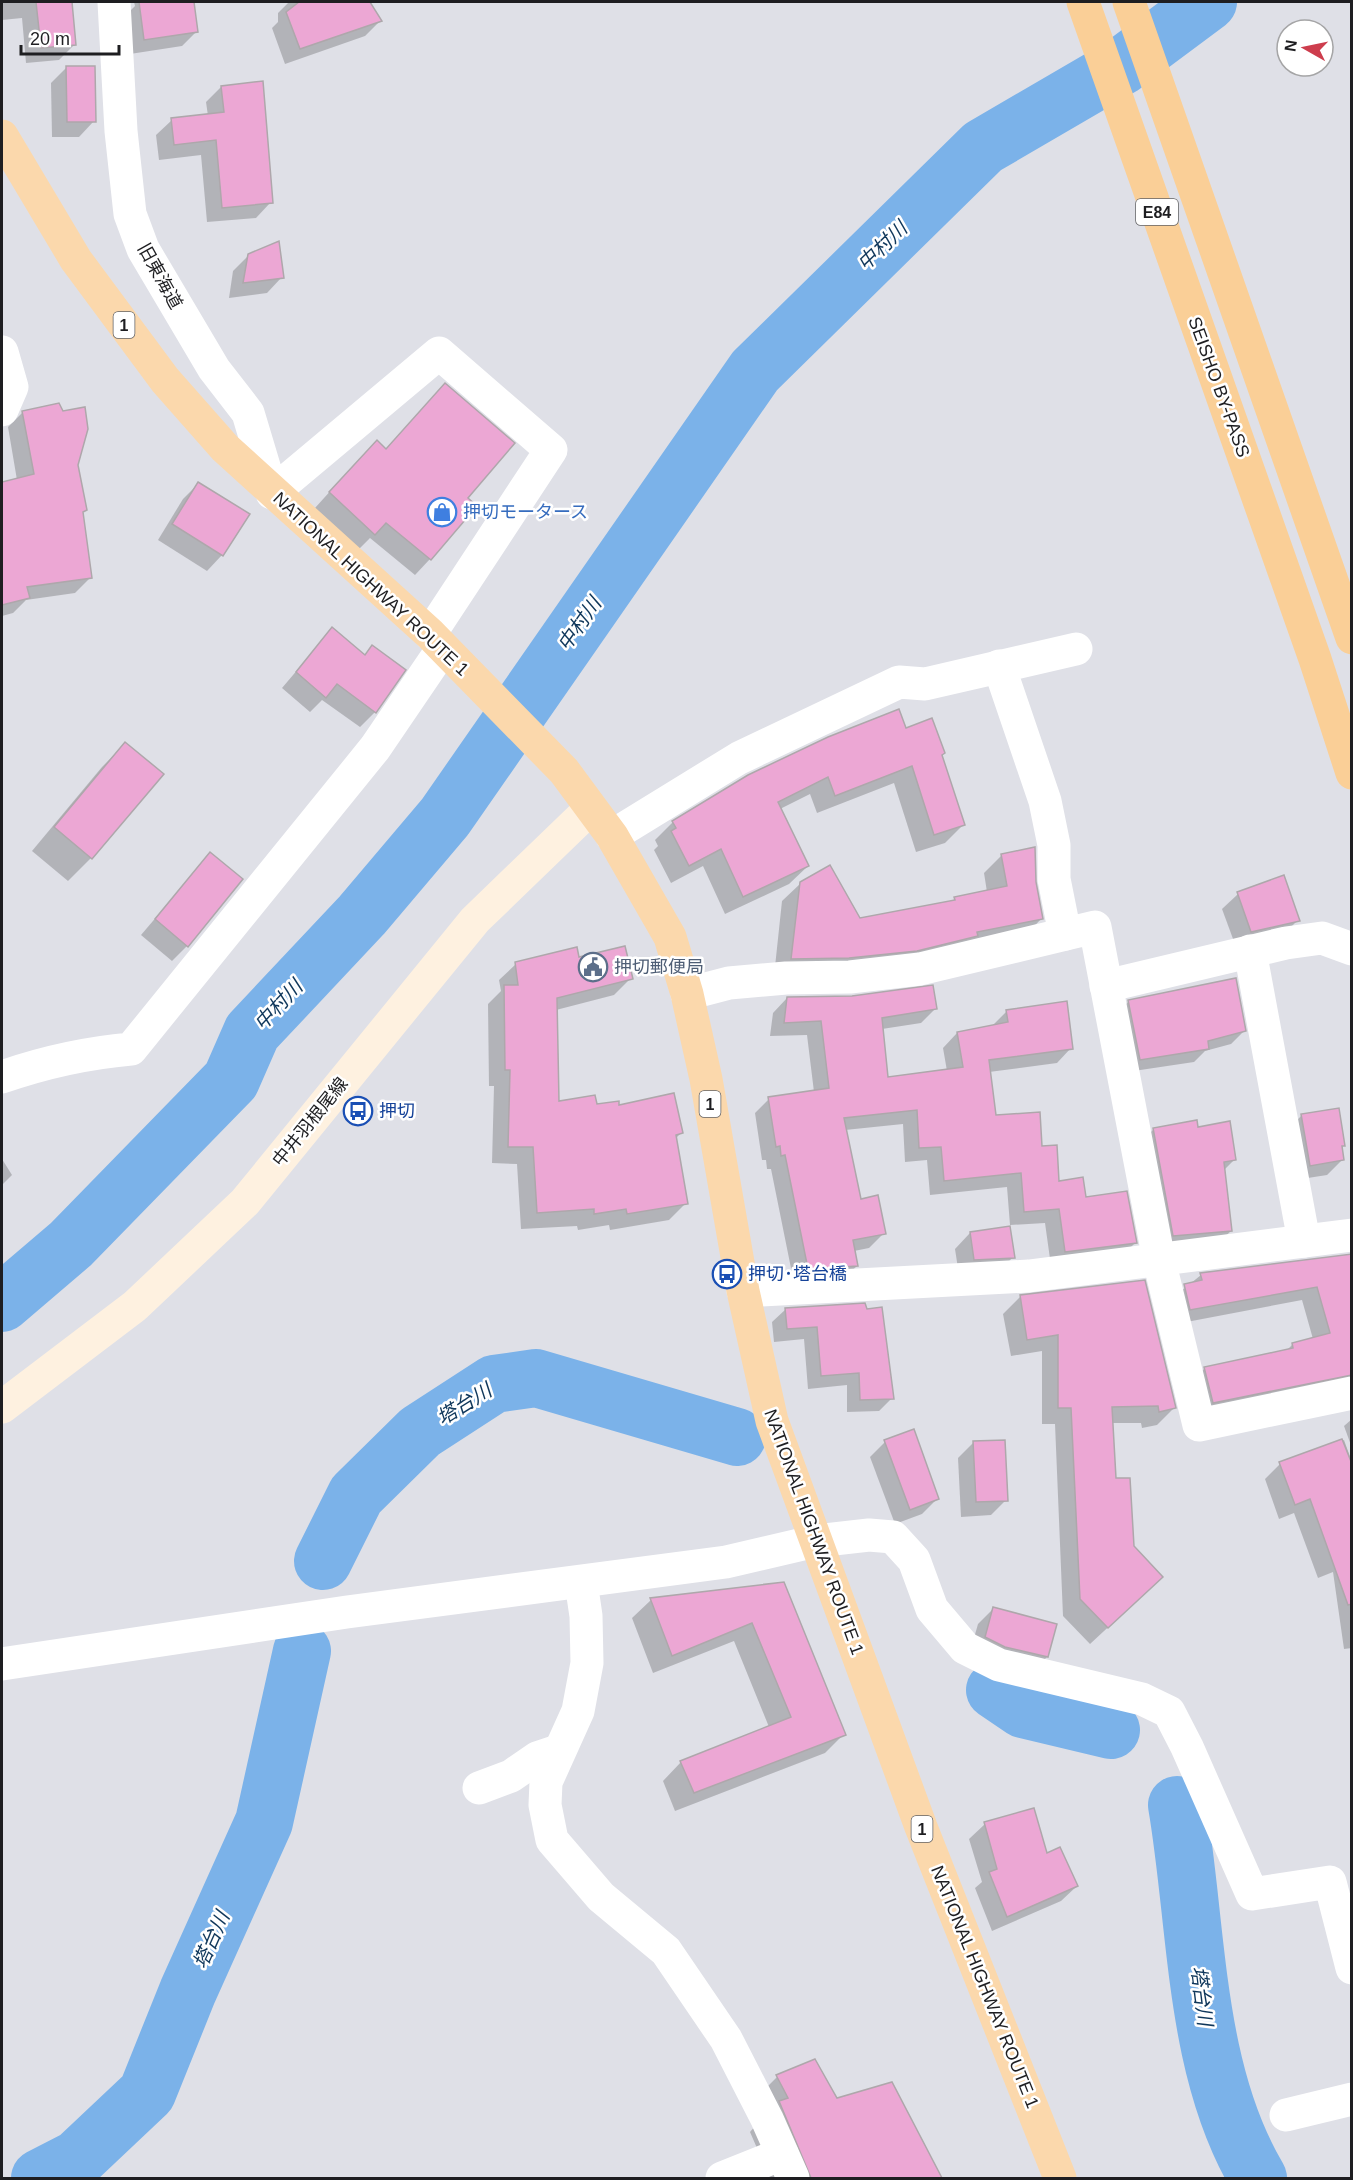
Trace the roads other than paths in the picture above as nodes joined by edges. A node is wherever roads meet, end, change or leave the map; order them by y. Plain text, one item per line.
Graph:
1 (114, 2) edge
2 (1083, 2) edge
3 (1129, 2) edge
4 (2, 136) edge
5 (2, 352) edge
6 (2, 410) edge
7 (272, 493) junction
8 (1352, 638) edge
9 (436, 641) junction
10 (1076, 649) dead end
11 (999, 666) junction
12 (1352, 773) edge
13 (590, 809) junction
14 (612, 836) junction
15 (1065, 934) junction
16 (1352, 949) edge
17 (1250, 951) junction
18 (1106, 986) junction
19 (687, 994) junction
20 (2, 1077) edge
21 (1352, 1235) edge
22 (1304, 1241) junction
23 (1159, 1260) junction
24 (743, 1291) junction
25 (1352, 1393) edge
26 (2, 1407) edge
27 (816, 1541) junction
28 (580, 1582) junction
29 (2, 1664) edge
30 (558, 1751) junction
31 (479, 1788) dead end
32 (1352, 1968) edge
33 (1352, 2099) edge
34 (1286, 2115) dead end
35 (788, 2166) edge
36 (722, 2178) edge
37 (1060, 2178) edge

1 - 7 street, 旧東海道
2 - 12 highway, SEISHO BY-PASS / E84
3 - 8 highway, E84
4 - 7 highway, NATIONAL HIGHWAY ROUTE 1 / 1
5 - 6 street
7 - 9 highway, NATIONAL HIGHWAY ROUTE 1 / 1
7 - 9 street
9 - 13 highway, NATIONAL HIGHWAY ROUTE 1 / 1
9 - 20 street
10 - 11 street
11 - 14 street
11 - 15 street
13 - 14 highway, NATIONAL HIGHWAY ROUTE 1 / 1
13 - 26 main road, 中井羽根尾線
14 - 19 highway, NATIONAL HIGHWAY ROUTE 1 / 1
15 - 18 street
15 - 19 street
16 - 17 street
17 - 18 street
17 - 22 street
18 - 23 street
19 - 24 highway, NATIONAL HIGHWAY ROUTE 1 / 1
21 - 22 street
22 - 23 street
23 - 24 street
23 - 25 street
24 - 27 highway, NATIONAL HIGHWAY ROUTE 1 / 1
27 - 28 street
27 - 32 street
27 - 37 highway, NATIONAL HIGHWAY ROUTE 1 / 1
28 - 29 street
28 - 30 street
30 - 31 street
30 - 35 street
33 - 34 street
35 - 36 street

